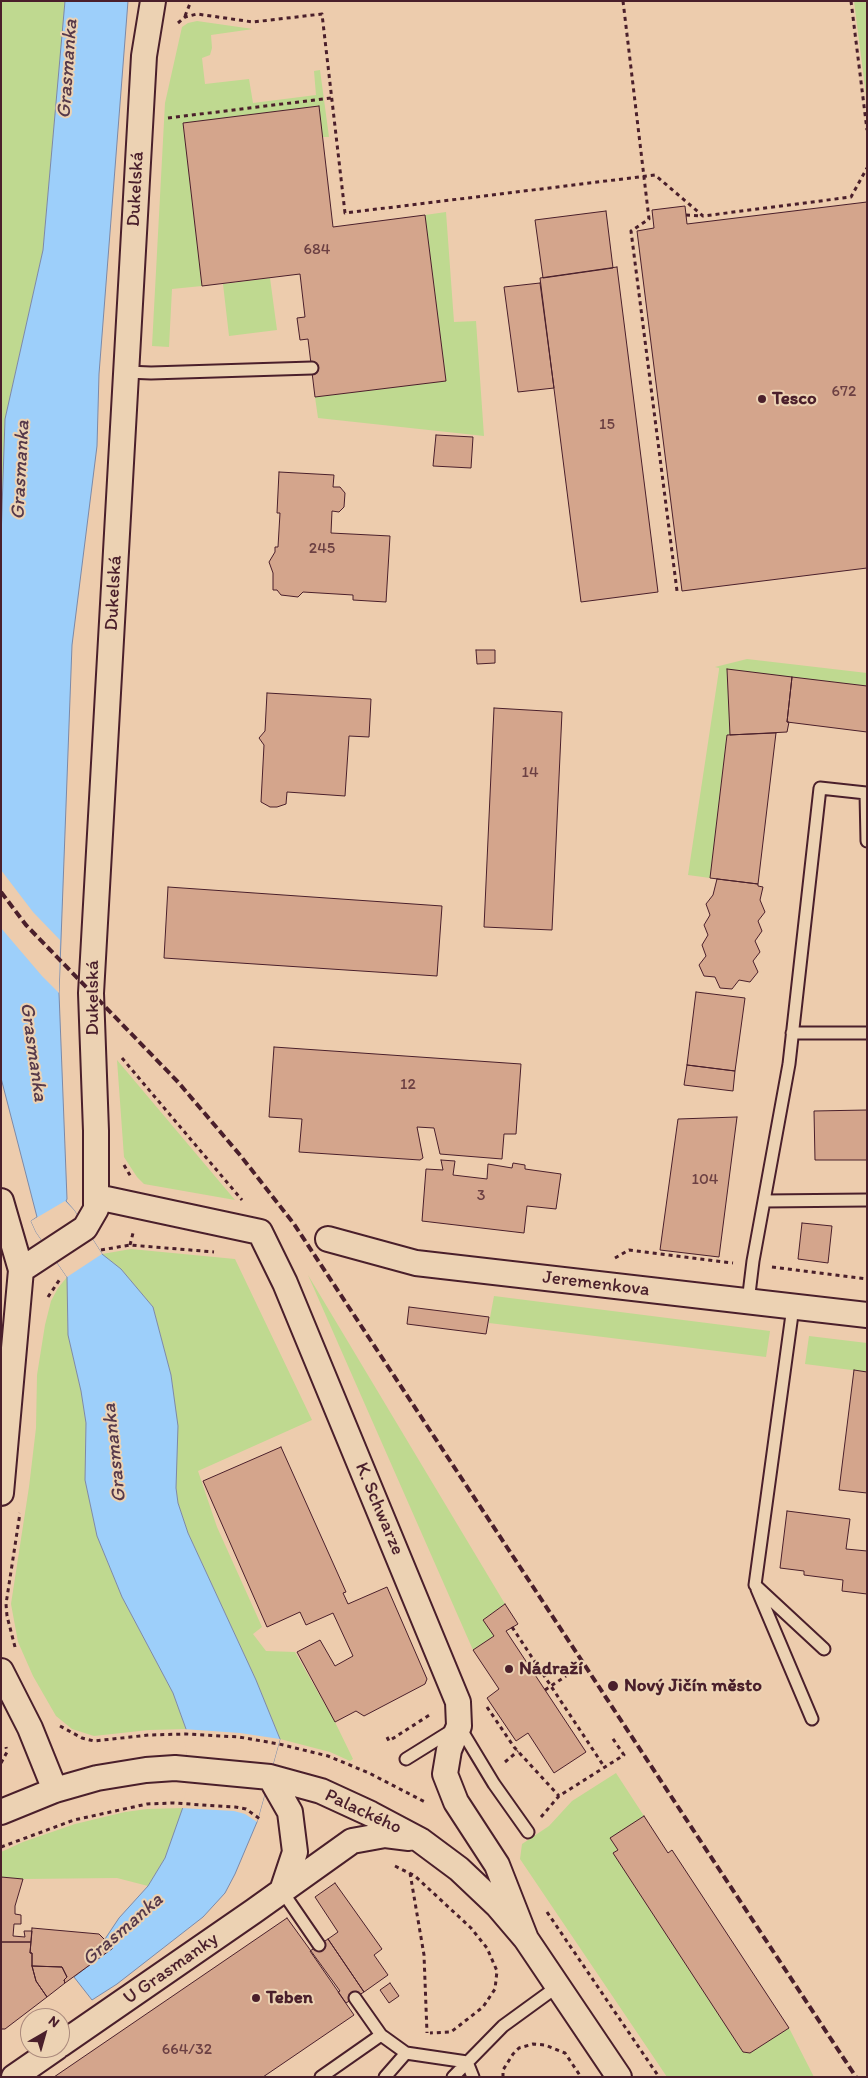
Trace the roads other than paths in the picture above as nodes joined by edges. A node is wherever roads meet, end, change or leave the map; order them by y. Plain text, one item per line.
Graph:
1 (154, 1) edge
2 (312, 368) dead end
3 (126, 372) junction
4 (867, 841) edge
5 (792, 1033) junction
6 (867, 1034) edge
7 (97, 1192) junction
8 (764, 1200) junction
9 (867, 1200) edge
10 (1, 1201) edge
11 (328, 1240) dead end
12 (21, 1270) junction
13 (748, 1302) junction
14 (793, 1307) junction
15 (867, 1315) edge
16 (1, 1493) edge
17 (755, 1585) junction
18 (824, 1649) dead end
19 (1, 1671) edge
20 (812, 1719) dead end
21 (459, 1726) junction
22 (406, 1759) dead end
23 (270, 1777) junction
24 (55, 1790) junction
25 (1, 1812) edge
26 (528, 1832) road end
27 (420, 1840) junction
28 (282, 1891) junction
29 (526, 1939) junction
30 (319, 1945) dead end
31 (558, 1986) junction
32 (355, 1998) dead end
33 (381, 2035) junction
34 (70, 2038) edge
35 (406, 2053) junction
36 (42, 2058) edge
37 (467, 2062) junction
38 (14, 2077) edge
39 (321, 2077) edge
40 (385, 2077) edge
41 (453, 2077) edge
42 (473, 2077) edge
43 (619, 2077) edge

1 - 3 street, Dukelská
2 - 3 lane
3 - 7 street, Dukelská
4 - 5 lane
5 - 6 lane
5 - 8 lane
7 - 12 street
7 - 21 street, K. Schwarze
8 - 9 lane
8 - 13 lane
10 - 12 street
11 - 13 street, Jeremenkova
12 - 16 street
13 - 14 street, Jeremenkova
14 - 15 street, Jeremenkova
14 - 17 lane
17 - 18 lane
17 - 20 lane
19 - 24 street
21 - 22 lane
21 - 26 lane
21 - 29 street, K. Schwarze
23 - 24 street, Palackého
23 - 27 street, Palackého
23 - 28 street
24 - 25 street, Palackého
27 - 28 street, U Grasmanky
27 - 29 street, Palackého
28 - 30 lane
28 - 34 street, U Grasmanky
29 - 31 street, Palackého
31 - 37 lane
31 - 43 street, Palackého
32 - 33 lane
33 - 35 lane
33 - 39 lane
35 - 37 lane
35 - 40 lane
36 - 38 street
37 - 41 lane
37 - 42 lane

